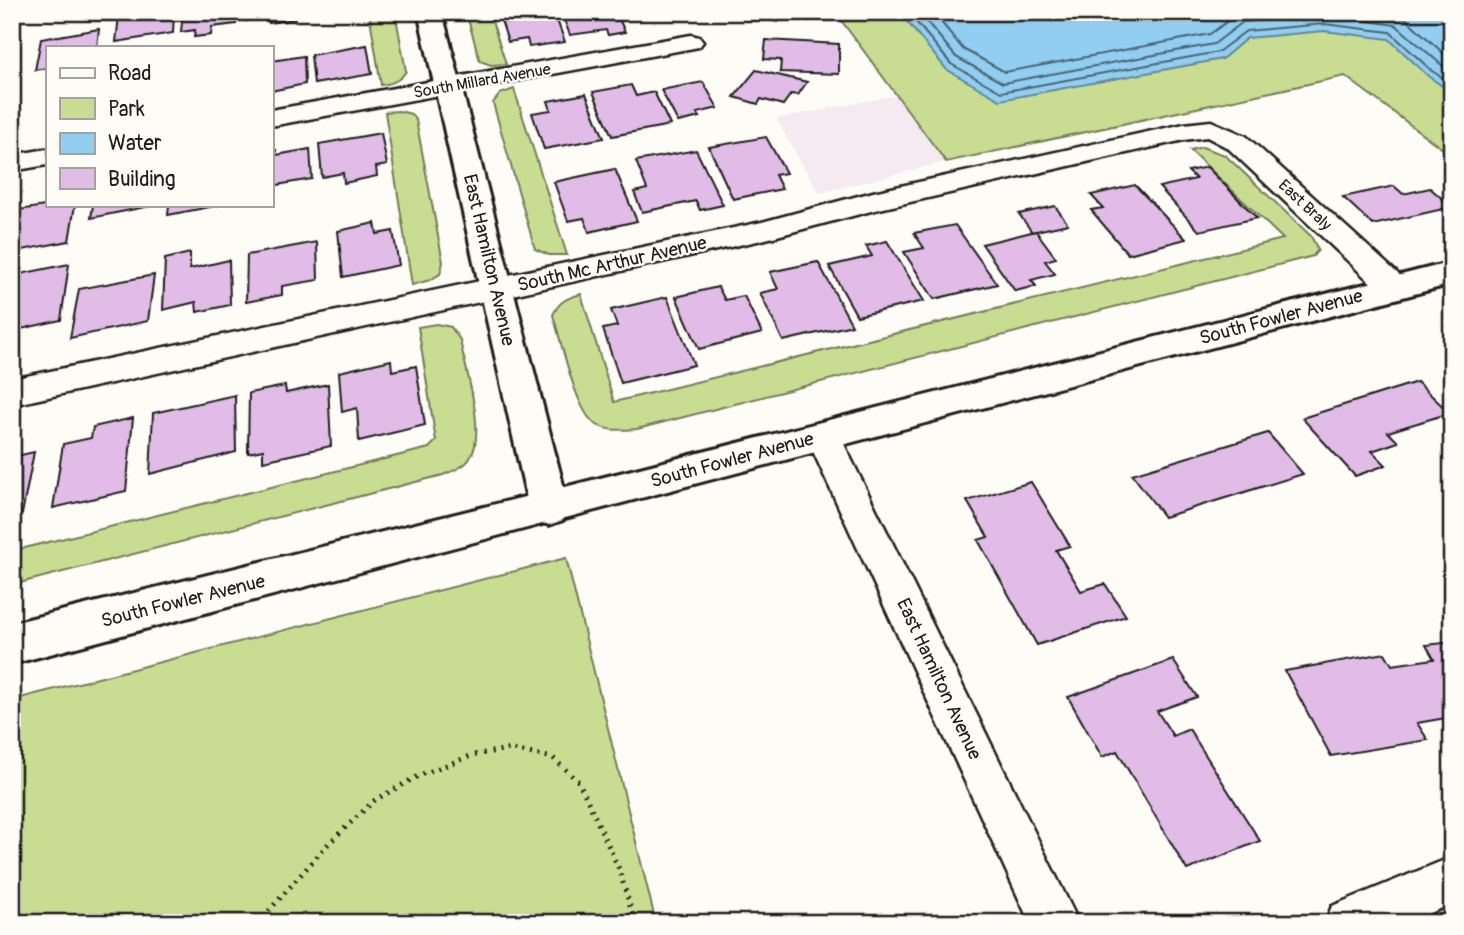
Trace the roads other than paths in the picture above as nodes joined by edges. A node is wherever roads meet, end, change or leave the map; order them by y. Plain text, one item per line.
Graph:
1 (430, 12) edge
2 (691, 42) dead end
3 (449, 88) junction
4 (273, 118) edge
5 (1210, 130) joint
6 (46, 157) edge
7 (12, 163) edge
8 (1452, 273) edge
9 (1395, 288) junction
10 (496, 290) junction
11 (12, 392) edge
12 (823, 436) junction
13 (548, 508) junction
14 (12, 644) edge
15 (1452, 880) edge
16 (1055, 923) edge
17 (1349, 923) edge

1 - 3 main road, East Hamilton Avenue
2 - 3 street, South Millard Avenue
3 - 4 street, South Millard Avenue
3 - 10 main road, East Hamilton Avenue
5 - 9 street, East Braly
5 - 10 street, South Mc Arthur Avenue
6 - 7 street
8 - 9 main road, South Fowler Avenue
9 - 12 main road, South Fowler Avenue
10 - 11 street, South Mc Arthur Avenue
10 - 13 main road, East Hamilton Avenue
12 - 13 main road, South Fowler Avenue
12 - 16 street, East Hamilton Avenue
13 - 14 main road, South Fowler Avenue
15 - 17 street

